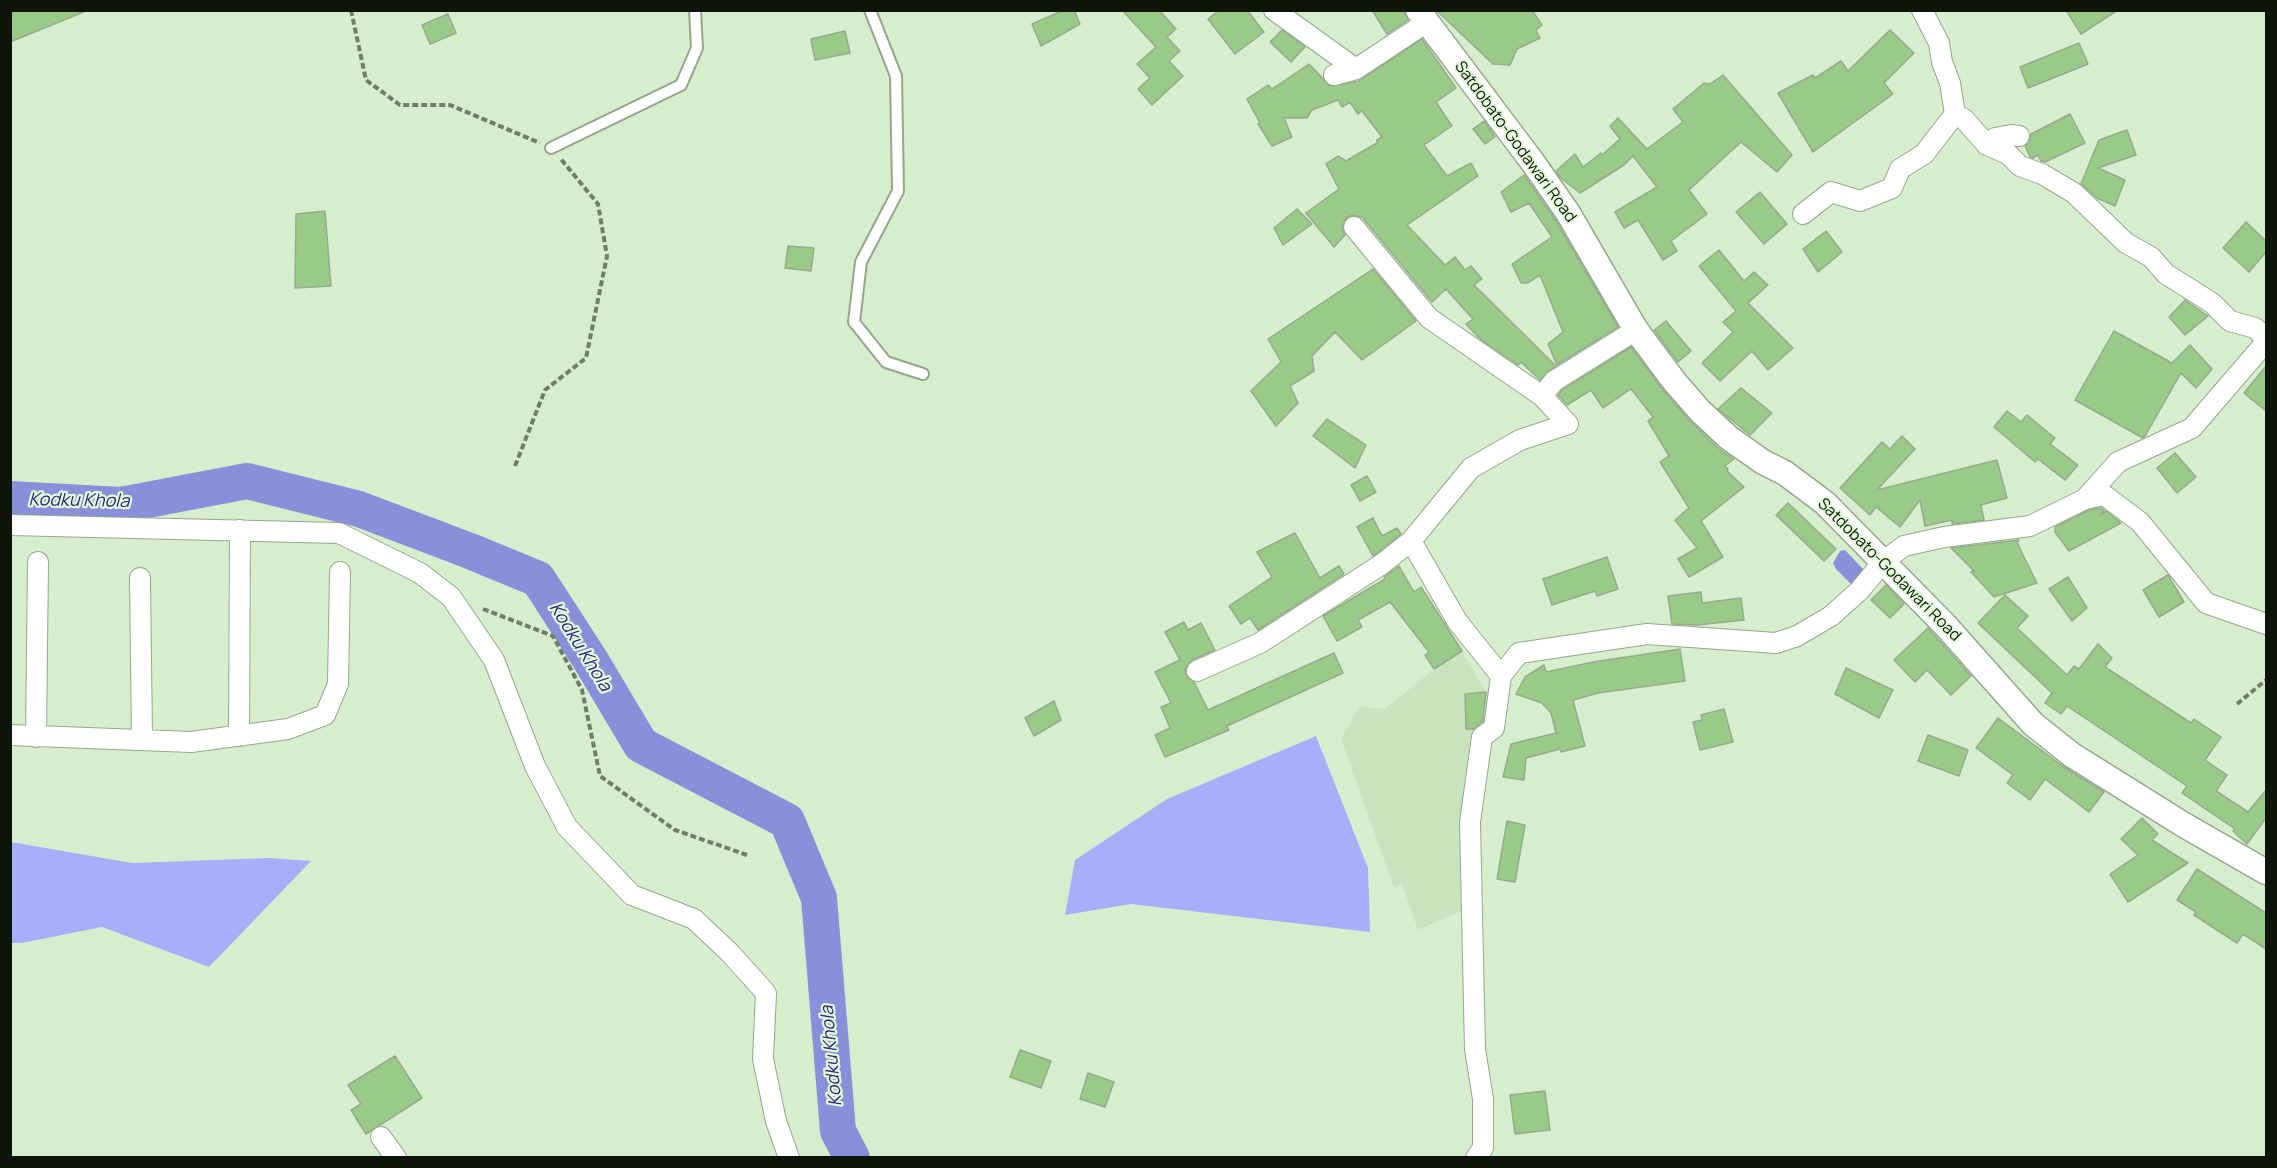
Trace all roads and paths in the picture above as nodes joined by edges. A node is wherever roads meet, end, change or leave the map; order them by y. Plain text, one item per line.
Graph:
1 (351, 10) edge
2 (695, 10) edge
3 (870, 10) edge
4 (1274, 10) edge
5 (1922, 10) edge
6 (1422, 16) edge
7 (1356, 69) junction
8 (1334, 75) dead end
9 (1955, 114) junction
10 (2019, 136) dead end
11 (1987, 145) junction
12 (551, 147) junction
13 (1803, 214) dead end
14 (1354, 227) dead end
15 (1636, 330) junction
16 (2266, 340) edge
17 (923, 374) dead end
18 (1542, 396) junction
19 (515, 466) dead end
20 (2085, 499) junction
21 (10, 525) edge
22 (240, 530) junction
23 (1411, 541) junction
24 (1884, 561) junction
25 (38, 562) dead end
26 (340, 572) dead end
27 (140, 579) dead end
28 (451, 597) junction
29 (2266, 624) edge
30 (1197, 671) dead end
31 (1501, 676) junction
32 (2266, 680) edge
33 (2237, 705) dead end
34 (10, 735) edge
35 (36, 736) junction
36 (239, 736) junction
37 (142, 740) junction
38 (747, 855) dead end
39 (2266, 872) edge
40 (381, 1137) dead end
41 (1484, 1154) edge
42 (396, 1158) edge
43 (789, 1158) edge

1 - 12 path
2 - 12 lane
3 - 17 lane
4 - 7 street
5 - 9 street
6 - 7 street
6 - 15 street, Satdobato-Godawari Road
7 - 8 street
9 - 11 street
9 - 13 street
10 - 11 street
11 - 16 street
12 - 19 path
14 - 18 street
15 - 18 street
15 - 24 street, Satdobato-Godawari Road
16 - 20 street
18 - 23 street
20 - 24 street
20 - 29 street
21 - 22 street
22 - 28 street
22 - 36 street
23 - 30 street
23 - 31 street
24 - 31 street
24 - 39 street, Satdobato-Godawari Road
25 - 35 street
26 - 36 street
27 - 37 street
28 - 38 path
28 - 43 street
31 - 41 street
32 - 33 path
34 - 35 street
35 - 37 street
36 - 37 street
40 - 42 street

